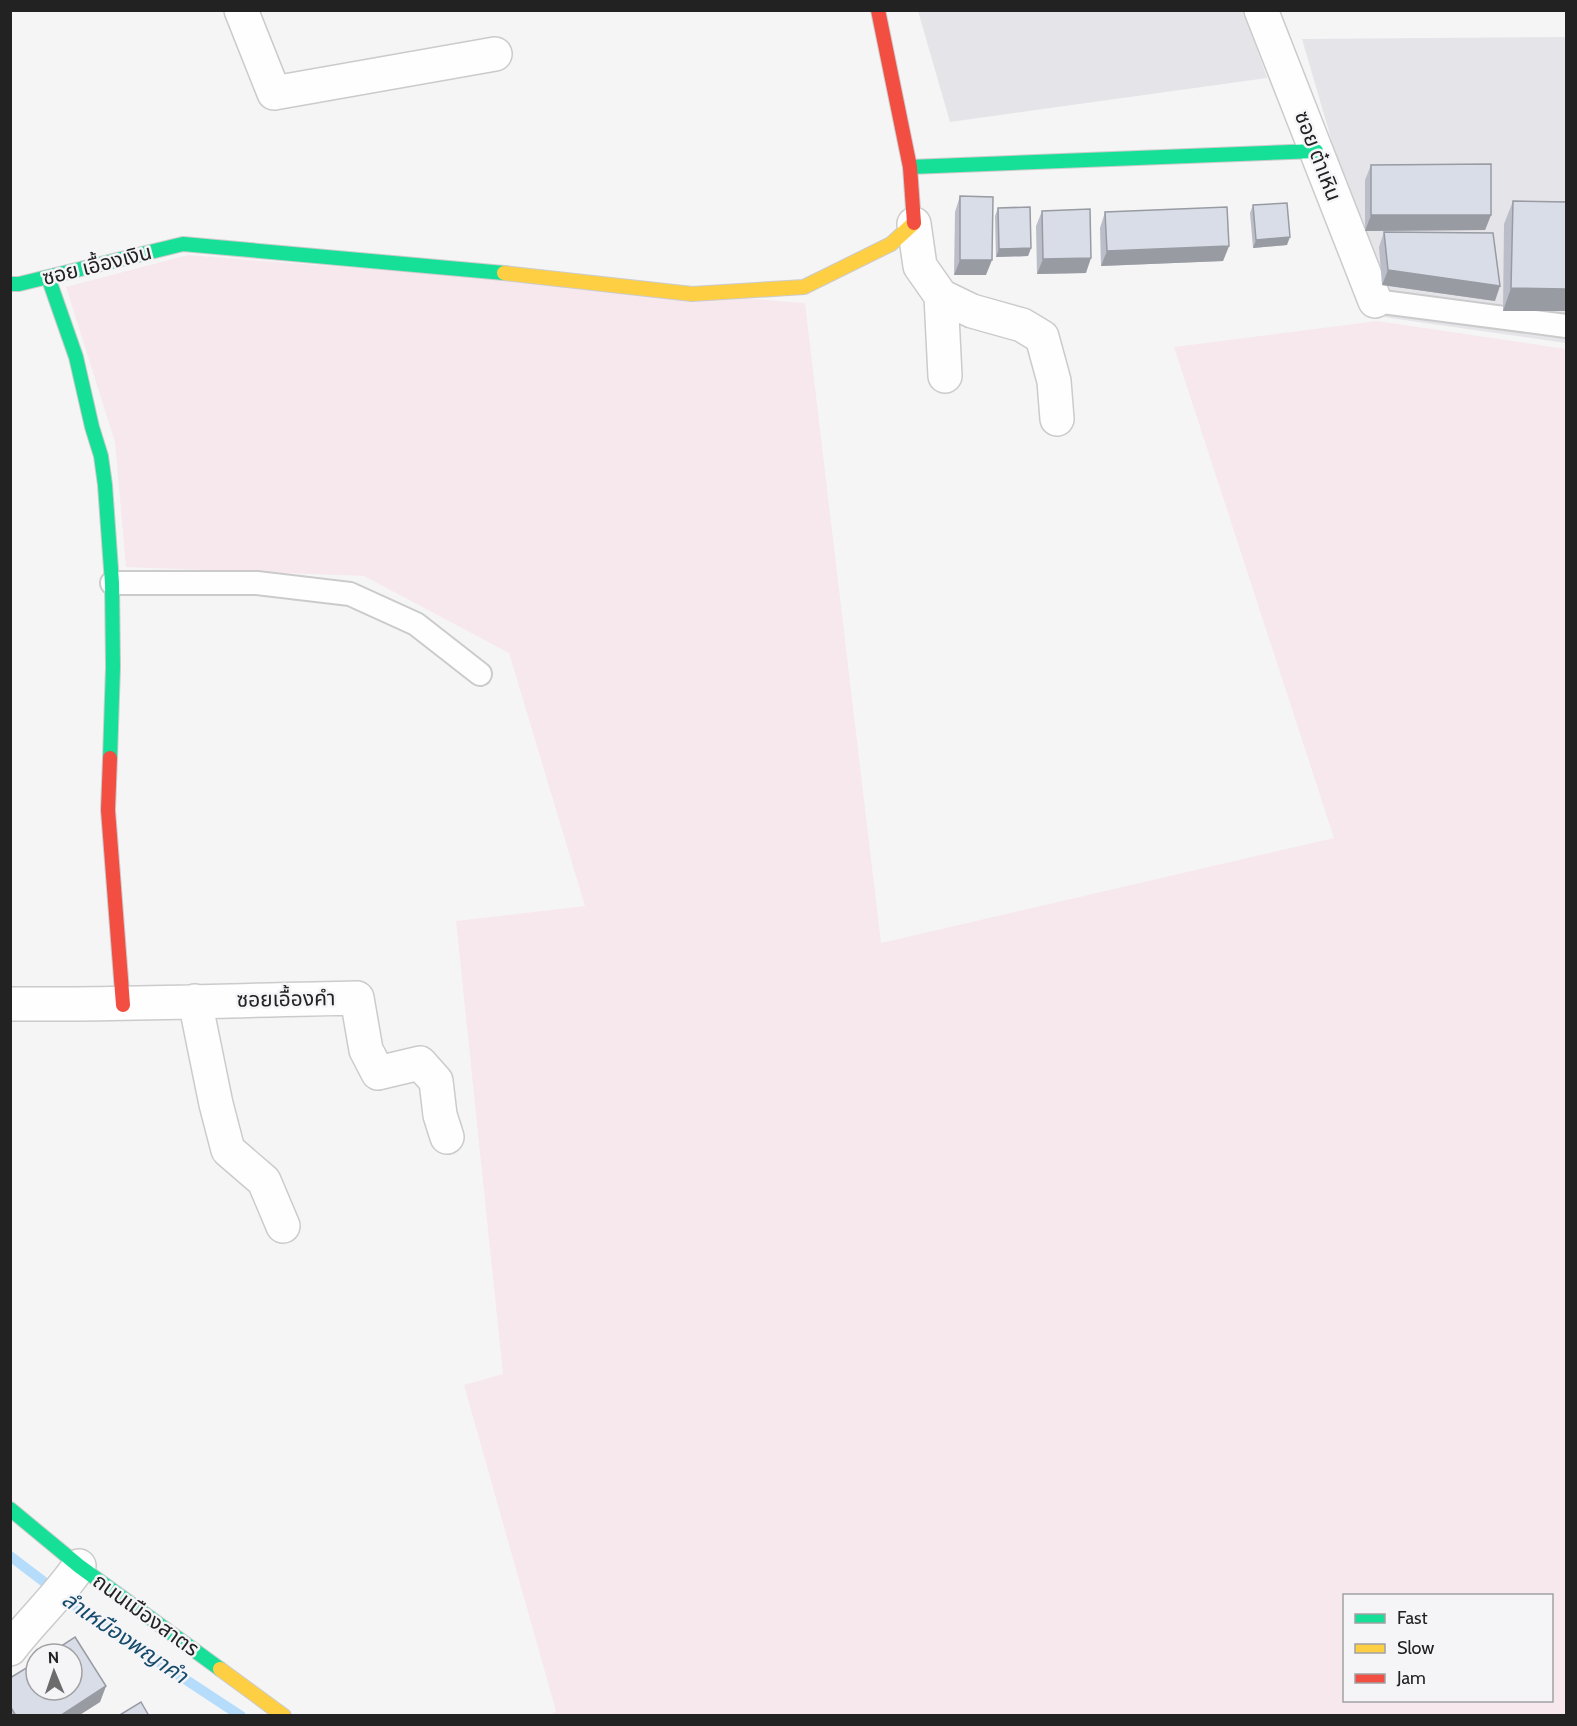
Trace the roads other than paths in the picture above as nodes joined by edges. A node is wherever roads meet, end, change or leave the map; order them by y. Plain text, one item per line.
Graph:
1 (240, 10) edge
2 (878, 10) edge
3 (1261, 10) edge
4 (495, 54) dead end
5 (1316, 151) junction
6 (910, 167) junction
7 (914, 224) junction
8 (48, 277) junction
9 (10, 284) edge
10 (941, 296) junction
11 (1375, 301) joint
12 (1566, 326) edge
13 (945, 376) dead end
14 (1057, 419) dead end
15 (112, 583) junction
16 (480, 674) dead end
17 (195, 1001) junction
18 (10, 1005) edge
19 (123, 1005) junction
20 (447, 1137) dead end
21 (283, 1226) dead end
22 (10, 1509) edge
23 (74, 1573) junction
24 (19, 1637) edge
25 (262, 1711) edge

1 - 4 street
2 - 6 street
3 - 5 street, ซอย ต๋าเหิน
5 - 6 street
5 - 11 street, ซอย ต๋าเหิน
6 - 7 street
7 - 8 street, ซอย เอื้องเงิน
7 - 10 street
8 - 9 street, ซอย เอื้องเงิน
8 - 15 street
10 - 13 street
10 - 14 street
11 - 12 lane
15 - 16 lane
15 - 19 street
17 - 19 street, ซอยเอื้องคำ
17 - 20 street, ซอยเอื้องคำ
17 - 21 street
18 - 19 street, ซอยเอื้องคำ
22 - 23 street, ถนนเมืองสาตร
23 - 24 street
23 - 25 street, ถนนเมืองสาตร

